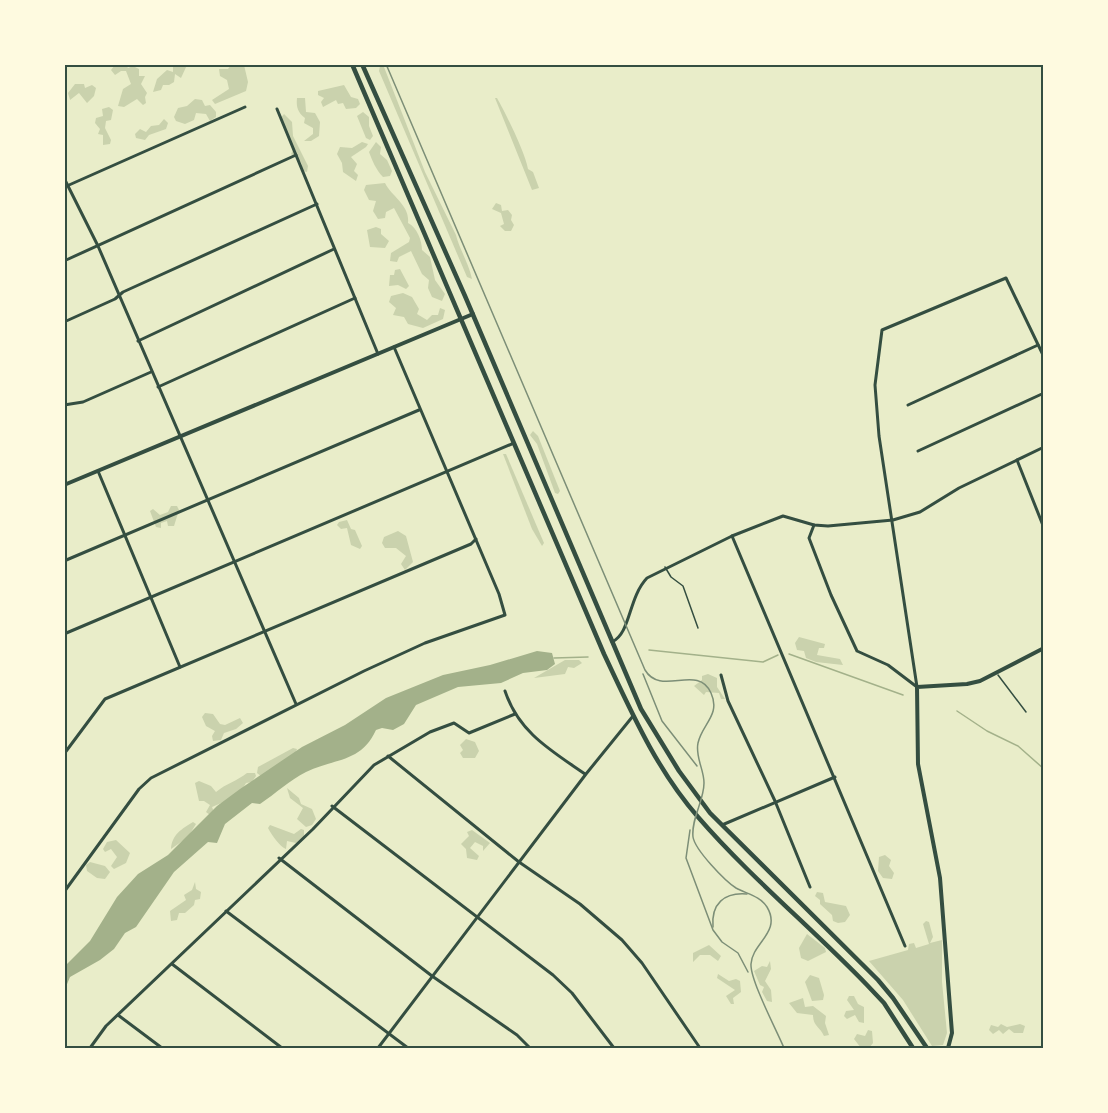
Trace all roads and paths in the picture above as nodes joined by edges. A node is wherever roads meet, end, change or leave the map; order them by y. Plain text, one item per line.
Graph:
1 (352, 64) edge
2 (362, 64) edge
3 (245, 107) dead end
4 (277, 109) dead end
5 (296, 155) junction
6 (64, 178) edge
7 (69, 185) junction
8 (317, 204) junction
9 (98, 246) junction
10 (334, 249) junction
11 (64, 261) edge
12 (119, 295) junction
13 (355, 298) junction
14 (473, 314) junction
15 (460, 318) junction
16 (64, 322) edge
17 (138, 341) junction
18 (1038, 345) junction
19 (394, 347) junction
20 (378, 354) junction
21 (1044, 357) edge
22 (151, 372) junction
23 (158, 387) junction
24 (1044, 393) edge
25 (64, 405) edge
26 (908, 405) dead end
27 (420, 410) junction
28 (180, 437) junction
29 (515, 443) junction
30 (1044, 447) edge
31 (918, 451) dead end
32 (1017, 460) junction
33 (98, 471) junction
34 (448, 472) junction
35 (64, 485) edge
36 (208, 501) junction
37 (893, 520) junction
38 (814, 525) junction
39 (1044, 528) edge
40 (126, 534) junction
41 (732, 536) junction
42 (476, 539) junction
43 (64, 561) edge
44 (234, 562) junction
45 (664, 567) junction
46 (152, 597) junction
47 (698, 628) dead end
48 (263, 633) junction
49 (64, 634) edge
50 (610, 643) junction
51 (1044, 648) edge
52 (180, 667) junction
53 (996, 673) junction
54 (722, 675) dead end
55 (917, 687) junction
56 (505, 692) dead end
57 (296, 704) junction
58 (1026, 712) dead end
59 (515, 714) junction
60 (633, 716) junction
61 (64, 754) edge
62 (387, 756) junction
63 (586, 774) junction
64 (835, 777) junction
65 (775, 801) junction
66 (333, 806) junction
67 (722, 825) junction
68 (279, 858) junction
69 (519, 862) junction
70 (810, 887) dead end
71 (64, 892) edge
72 (226, 911) junction
73 (477, 917) junction
74 (905, 946) dead end
75 (172, 963) junction
76 (432, 976) junction
77 (118, 1015) junction
78 (388, 1034) junction
79 (90, 1048) edge
80 (162, 1048) edge
81 (282, 1048) edge
82 (378, 1048) edge
83 (408, 1048) edge
84 (530, 1048) edge
85 (614, 1048) edge
86 (700, 1048) edge
87 (913, 1048) edge
88 (927, 1048) edge
89 (948, 1048) edge

1 - 15 main road
2 - 14 main road
3 - 7 street
4 - 5 street
5 - 8 street
5 - 9 street
6 - 7 street
7 - 9 street
8 - 10 street
8 - 12 street
9 - 11 street
9 - 12 street
10 - 13 street
10 - 17 street
12 - 16 street
12 - 17 street
13 - 20 street
13 - 23 street
14 - 15 street
14 - 50 main road
15 - 19 street
15 - 29 main road
17 - 22 street
18 - 21 street
18 - 26 street
18 - 37 street
19 - 20 street
19 - 27 street
20 - 28 street
22 - 23 street
22 - 25 street
23 - 28 street
24 - 31 street
27 - 34 street
27 - 36 street
28 - 33 street
28 - 36 street
29 - 34 street
29 - 60 main road
30 - 32 street
32 - 37 street
32 - 39 street
33 - 35 street
33 - 40 street
34 - 42 street
34 - 44 street
36 - 40 street
36 - 44 street
37 - 38 street
37 - 55 street
38 - 41 street
38 - 55 street
40 - 43 street
40 - 46 street
41 - 45 street
41 - 64 street
42 - 48 street
42 - 57 street
44 - 46 street
44 - 48 street
45 - 47 lane
45 - 50 street
46 - 49 street
46 - 52 street
48 - 52 street
48 - 57 street
50 - 67 main road
51 - 53 street
52 - 61 street
53 - 55 street
53 - 58 lane
54 - 65 street
55 - 89 street
56 - 59 street
57 - 71 street
59 - 62 street
59 - 63 street
60 - 63 street
60 - 87 main road
62 - 66 street
62 - 69 street
63 - 69 street
64 - 65 street
64 - 74 street
65 - 67 street
65 - 70 street
66 - 68 street
66 - 73 street
67 - 88 main road
68 - 72 street
68 - 76 street
69 - 73 street
69 - 86 street
72 - 75 street
72 - 78 street
73 - 76 street
73 - 85 street
75 - 77 street
75 - 81 street
76 - 78 street
76 - 84 street
77 - 79 street
77 - 80 street
78 - 82 street
78 - 83 street

